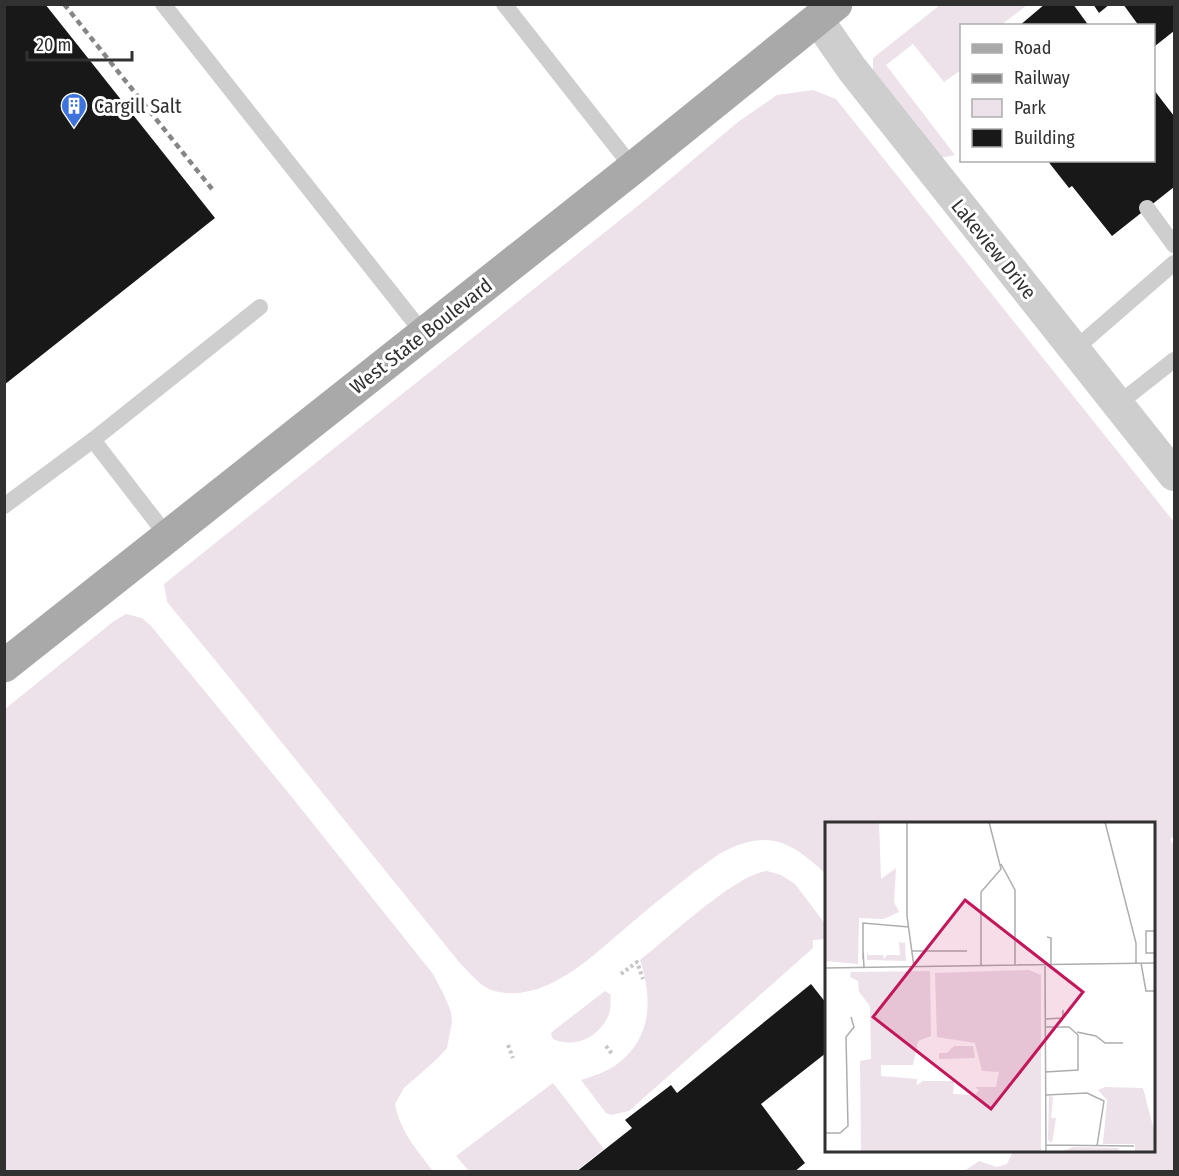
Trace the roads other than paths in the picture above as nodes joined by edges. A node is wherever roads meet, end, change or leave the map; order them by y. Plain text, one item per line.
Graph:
1 (163, 4) edge
2 (504, 4) edge
3 (827, 12) edge
4 (633, 168) junction
5 (1147, 208) dead end
6 (1174, 245) edge
7 (1174, 262) edge
8 (260, 307) dead end
9 (423, 333) junction
10 (1075, 350) junction
11 (1174, 360) edge
12 (1118, 404) junction
13 (93, 440) junction
14 (1174, 475) edge
15 (4, 506) edge
16 (168, 537) junction
17 (6, 662) edge

1 - 9 lane
2 - 4 lane
3 - 4 main road, West State Boulevard
3 - 10 street, Lakeview Drive
4 - 9 main road, West State Boulevard
5 - 6 lane
7 - 10 lane
8 - 13 lane
9 - 16 main road, West State Boulevard
10 - 12 street, Lakeview Drive
11 - 12 lane
12 - 14 street, Lakeview Drive
13 - 15 lane
13 - 16 lane
16 - 17 main road, West State Boulevard

